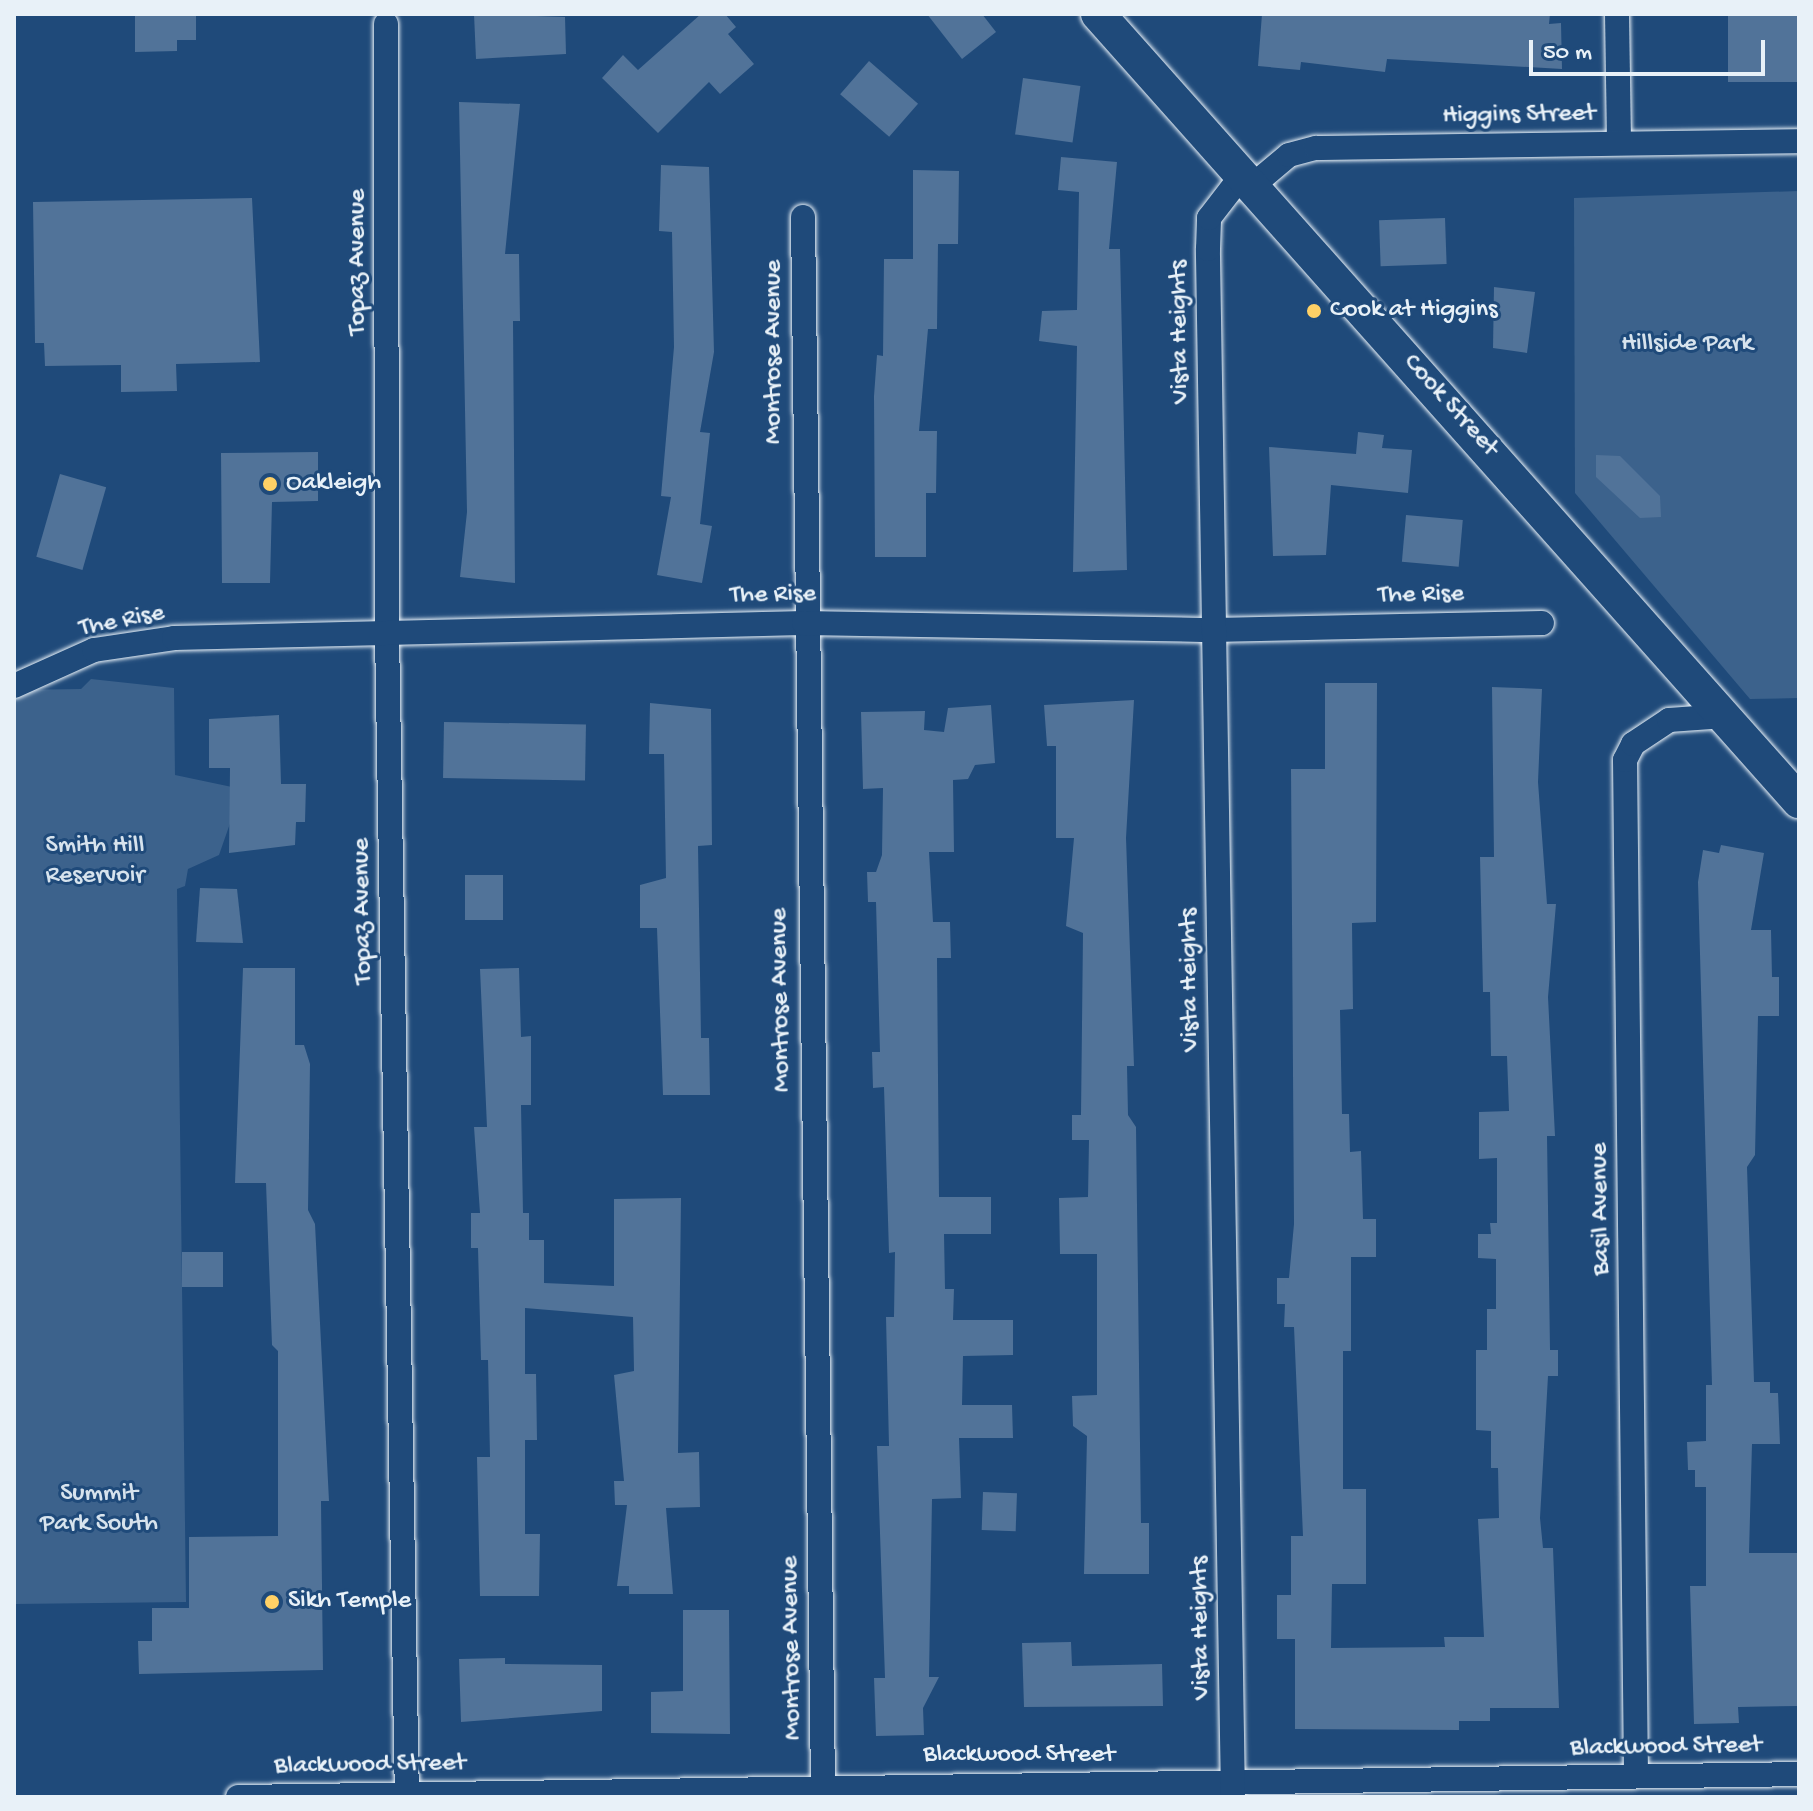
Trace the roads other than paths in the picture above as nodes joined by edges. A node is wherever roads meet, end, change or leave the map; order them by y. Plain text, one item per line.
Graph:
1 (1098, 14) edge
2 (1617, 14) edge
3 (386, 24) dead end
4 (1799, 141) edge
5 (1619, 142) junction
6 (1247, 180) junction
7 (803, 217) dead end
8 (804, 623) junction
9 (1542, 623) dead end
10 (1213, 630) junction
11 (387, 633) junction
12 (14, 686) edge
13 (1725, 716) junction
14 (1799, 801) edge
15 (1799, 1774) edge
16 (1636, 1776) junction
17 (823, 1783) junction
18 (1233, 1791) edge
19 (407, 1795) edge
20 (238, 1797) edge

1 - 6 main road, Cook Street
2 - 5 street
3 - 11 street, Topaz Avenue
4 - 5 street, Higgins Street
5 - 6 street, Higgins Street
6 - 10 street, Vista Heights
6 - 13 main road, Cook Street
7 - 8 street, Montrose Avenue
8 - 10 street, The Rise
8 - 11 street, The Rise
8 - 17 street, Montrose Avenue
9 - 10 street, The Rise
10 - 18 street, Vista Heights
11 - 12 street, The Rise
11 - 19 street, Topaz Avenue
13 - 14 main road, Cook Street
13 - 16 street, Basil Avenue
15 - 16 street, Blackwood Street
16 - 18 street, Blackwood Street
17 - 18 street, Blackwood Street
17 - 19 street, Blackwood Street
19 - 20 street, Blackwood Street

